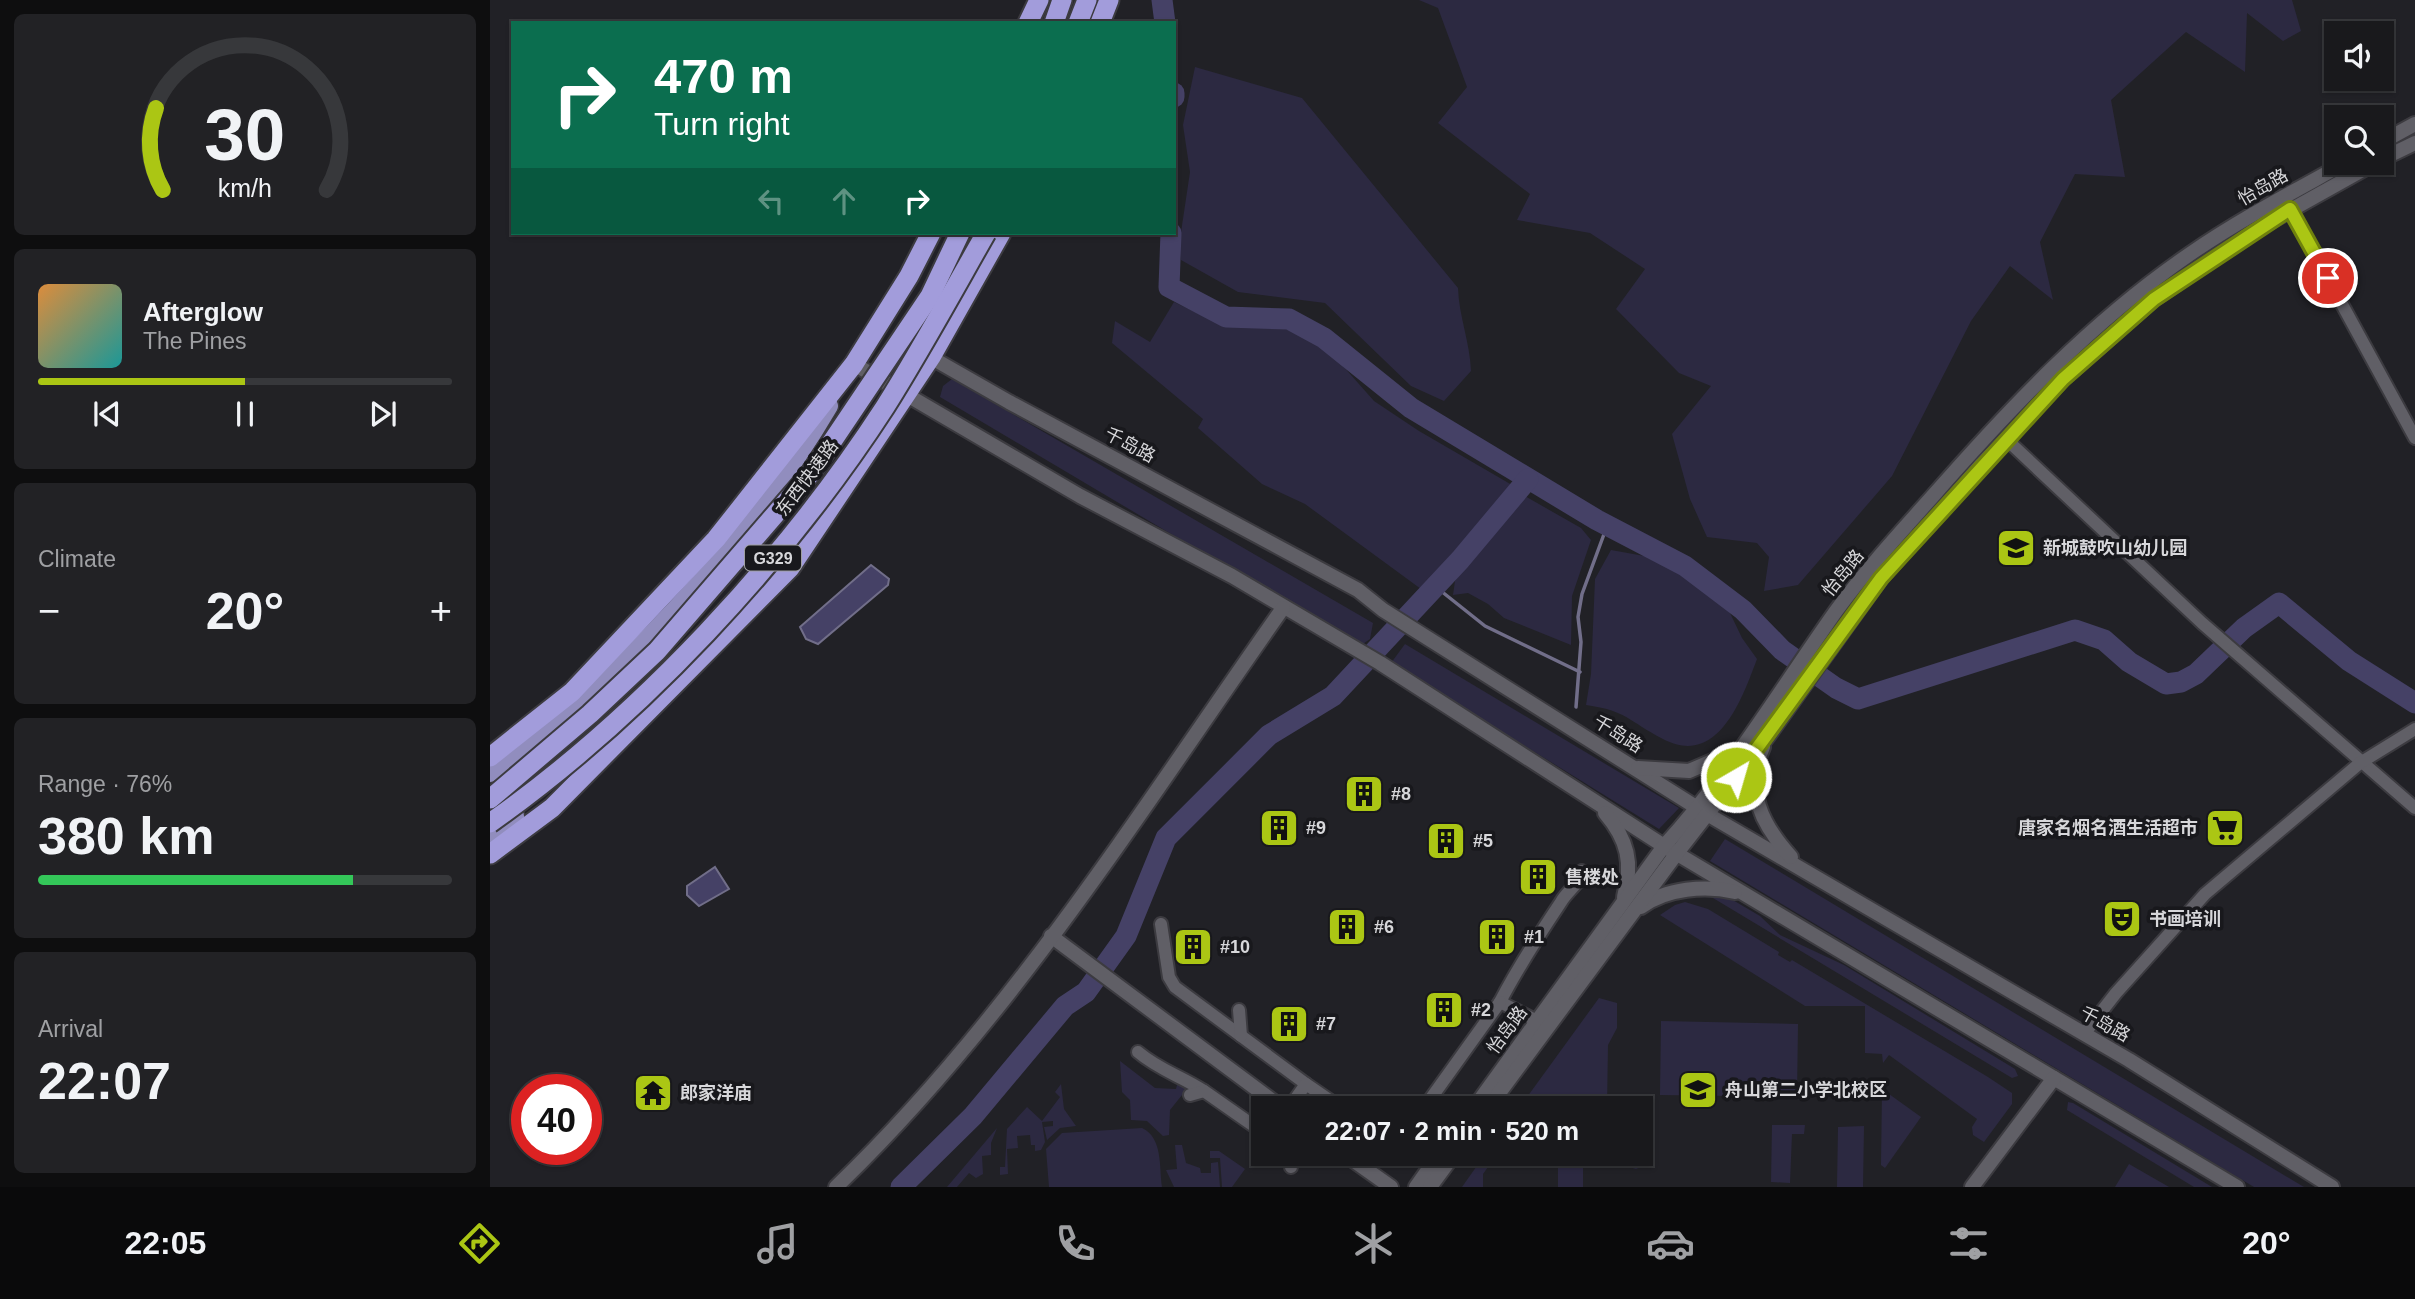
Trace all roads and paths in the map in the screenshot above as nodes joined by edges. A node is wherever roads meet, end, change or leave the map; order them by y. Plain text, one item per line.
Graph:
1 (1038, 0) edge
2 (1062, 0) edge
3 (1087, 0) edge
4 (1109, 0) edge
5 (1029, 21) edge
6 (1056, 21) edge
7 (1079, 21) edge
8 (1101, 21) edge
9 (2415, 124) edge
10 (2394, 135) edge
11 (2415, 143) edge
12 (2394, 153) edge
13 (2325, 175) edge
14 (2353, 175) edge
15 (2290, 209) junction
16 (930, 235) edge
17 (959, 235) edge
18 (985, 235) edge
19 (1000, 235) edge
20 (877, 327) junction
21 (931, 357) junction
22 (854, 364) junction
23 (907, 394) junction
24 (2415, 438) edge
25 (2006, 439) junction
26 (1283, 608) junction
27 (1790, 693) junction
28 (2412, 731) edge
29 (1768, 736) junction
30 (1745, 745) junction
31 (490, 757) edge
32 (2360, 763) junction
33 (1636, 768) junction
34 (490, 773) edge
35 (490, 799) edge
36 (1592, 799) junction
37 (2415, 808) edge
38 (1703, 811) junction
39 (490, 824) edge
40 (490, 835) edge
41 (1670, 849) junction
42 (490, 854) edge
43 (1802, 869) junction
44 (1582, 871) dead end
45 (1745, 894) junction
46 (1627, 909) junction
47 (1161, 924) dead end
48 (1051, 936) junction
49 (1500, 1002) junction
50 (1239, 1010) dead end
51 (1537, 1021) junction
52 (2084, 1034) junction
53 (1241, 1036) junction
54 (1138, 1052) dead end
55 (2054, 1078) junction
56 (1306, 1084) junction
57 (1203, 1091) junction
58 (1190, 1096) dead end
59 (1267, 1096) edge
60 (1298, 1096) edge
61 (1324, 1096) edge
62 (1433, 1096) edge
63 (1483, 1096) edge
64 (1496, 1096) edge
65 (1251, 1124) edge
66 (1361, 1166) edge
67 (1431, 1166) edge
68 (1445, 1166) edge
69 (836, 1187) edge
70 (1391, 1187) edge
71 (1416, 1187) edge
72 (1430, 1187) edge
73 (1972, 1187) edge
74 (2237, 1187) edge
75 (2332, 1187) edge

1 - 5 highway
2 - 6 highway
3 - 7 highway
4 - 8 highway
9 - 10 street
11 - 12 street
13 - 27 street, 怡岛路
14 - 15 street
15 - 24 street
15 - 25 street
16 - 20 highway
17 - 35 highway, 东西快速路 / G329, bridge
18 - 39 highway, 东西快速路 / G329, bridge
19 - 21 highway
20 - 21 street, 千岛路
20 - 22 highway
21 - 23 highway
21 - 33 street, 千岛路
22 - 23 street
22 - 31 highway
22 - 34 main road
23 - 26 street
23 - 40 main road
23 - 42 highway
25 - 27 street
25 - 32 street
26 - 36 street
26 - 48 street
27 - 29 street
27 - 30 street, 怡岛路
28 - 32 street
29 - 38 street
29 - 43 street
30 - 33 street
30 - 38 street, 怡岛路
32 - 37 street
32 - 52 street
33 - 38 street, 千岛路
36 - 41 street
36 - 46 street
38 - 41 street, 怡岛路
38 - 43 street, 千岛路
41 - 45 street
41 - 46 street, 怡岛路
43 - 52 street, 千岛路
44 - 49 street
45 - 46 street
45 - 55 street
46 - 51 street, 怡岛路
46 - 64 street
47 - 53 street
48 - 59 street
48 - 69 street
49 - 51 street
49 - 62 street
50 - 53 street
51 - 63 street, 怡岛路
52 - 75 street, 千岛路
53 - 56 street
54 - 57 street
55 - 73 street
55 - 74 street
56 - 60 street
56 - 61 street
57 - 58 street
57 - 65 street
66 - 70 street
67 - 71 street
68 - 72 street

